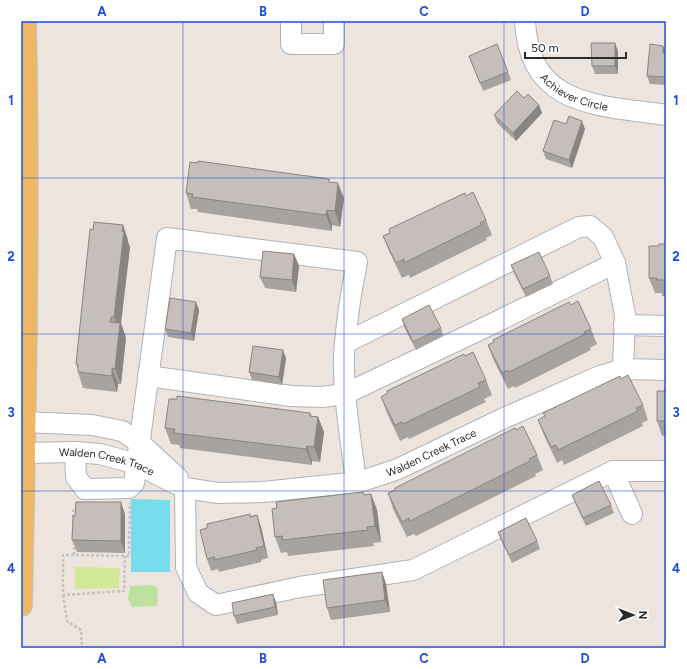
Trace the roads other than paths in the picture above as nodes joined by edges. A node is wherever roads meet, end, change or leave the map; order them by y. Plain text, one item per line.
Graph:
1 (25, 21) edge
2 (291, 21) edge
3 (334, 21) edge
4 (525, 21) edge
5 (666, 115) edge
6 (24, 123) edge
7 (615, 263) junction
8 (624, 325) junction
9 (666, 326) edge
10 (346, 344) junction
11 (623, 369) junction
12 (666, 370) edge
13 (148, 376) junction
14 (345, 394) junction
15 (24, 422) junction
16 (140, 442) junction
17 (75, 452) junction
18 (24, 453) junction
19 (137, 464) junction
20 (612, 471) junction
21 (666, 471) edge
22 (356, 482) junction
23 (185, 488) junction
24 (632, 514) dead end
25 (21, 605) edge

1 - 6 main road
2 - 3 street
4 - 5 street, Achiever Circle
6 - 15 main road
7 - 8 street
7 - 10 street
7 - 14 street
8 - 9 street
8 - 11 street
10 - 13 street
10 - 14 street
11 - 12 street, Walden Creek Trace
11 - 22 street, Walden Creek Trace
13 - 14 street
13 - 16 street
14 - 22 street
15 - 16 street, Walden Creek Trace
15 - 18 main road
16 - 19 street
16 - 23 street, Walden Creek Trace
17 - 18 street, Walden Creek Trace
17 - 19 street, Walden Creek Trace
17 - 19 street
18 - 25 main road
19 - 23 street, Walden Creek Trace
20 - 21 street
20 - 23 street
20 - 24 street
22 - 23 street, Walden Creek Trace

